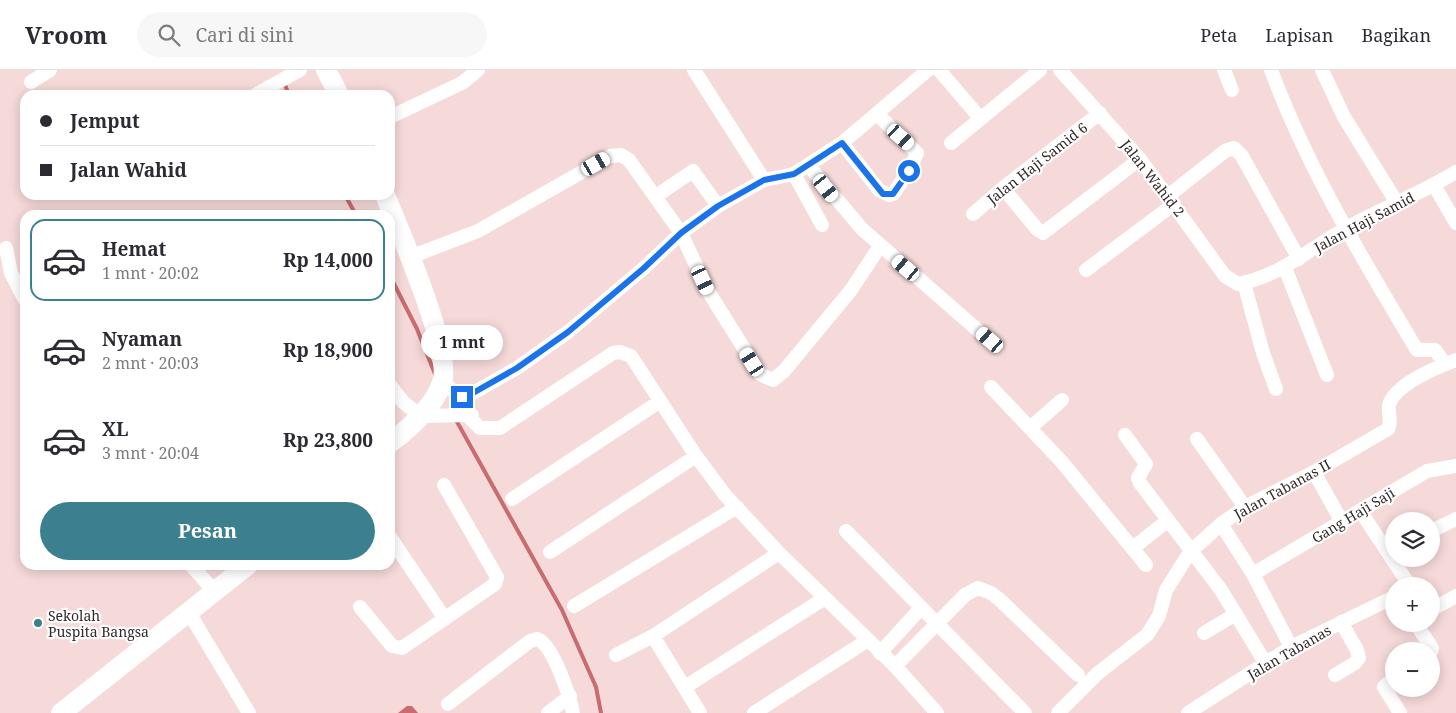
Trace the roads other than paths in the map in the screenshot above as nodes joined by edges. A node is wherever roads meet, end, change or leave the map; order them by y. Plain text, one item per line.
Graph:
1 (50, 70) edge
2 (300, 70) edge
3 (326, 70) edge
4 (478, 70) edge
5 (694, 70) edge
6 (928, 70) edge
7 (939, 70) edge
8 (1040, 70) edge
9 (1060, 70) edge
10 (1224, 70) edge
11 (1271, 70) edge
12 (1322, 70) edge
13 (31, 82) dead end
14 (264, 90) edge
15 (336, 90) edge
16 (1232, 90) dead end
17 (1100, 112) junction
18 (877, 114) junction
19 (395, 115) edge
20 (980, 118) junction
21 (842, 143) junction
22 (951, 143) dead end
23 (1140, 159) junction
24 (808, 165) junction
25 (1456, 172) edge
26 (794, 174) junction
27 (764, 180) junction
28 (1434, 185) junction
29 (1002, 188) junction
30 (656, 196) junction
31 (1171, 200) junction
32 (1397, 203) junction
33 (718, 206) junction
34 (973, 214) dead end
35 (1456, 223) edge
36 (822, 225) dead end
37 (1344, 229) junction
38 (681, 233) junction
39 (395, 234) edge
40 (880, 246) junction
41 (6, 248) dead end
42 (410, 257) junction
43 (1299, 259) junction
44 (1285, 268) junction
45 (1086, 270) dead end
46 (1244, 283) junction
47 (20, 290) edge
48 (990, 340) dead end
49 (1450, 362) edge
50 (1327, 375) dead end
51 (440, 386) junction
52 (991, 387) dead end
53 (1276, 389) dead end
54 (395, 392) edge
55 (1062, 400) dead end
56 (659, 402) junction
57 (421, 416) junction
58 (1030, 428) junction
59 (406, 431) junction
60 (1125, 435) dead end
61 (395, 439) edge
62 (1196, 439) dead end
63 (395, 454) edge
64 (696, 456) junction
65 (1456, 466) edge
66 (1314, 472) junction
67 (444, 485) dead end
68 (512, 499) dead end
69 (737, 507) junction
70 (1245, 507) junction
71 (1361, 512) junction
72 (1456, 520) edge
73 (1167, 521) junction
74 (1342, 522) junction
75 (1221, 524) junction
76 (1440, 527) edge
77 (846, 532) dead end
78 (395, 544) edge
79 (1133, 548) junction
80 (550, 552) dead end
81 (1190, 552) junction
82 (779, 553) junction
83 (1146, 565) dead end
84 (195, 570) edge
85 (224, 570) edge
86 (239, 570) edge
87 (1253, 574) junction
88 (1404, 577) edge
89 (210, 587) junction
90 (1456, 596) edge
91 (825, 598) junction
92 (1385, 601) edge
93 (1440, 605) edge
94 (574, 606) dead end
95 (360, 607) dead end
96 (920, 609) junction
97 (188, 611) junction
98 (1236, 614) junction
99 (445, 619) junction
100 (1341, 622) junction
101 (937, 624) junction
102 (1204, 633) dead end
103 (653, 636) junction
104 (868, 640) junction
105 (1291, 647) junction
106 (880, 652) junction
107 (616, 655) dead end
108 (1266, 664) junction
109 (895, 666) junction
110 (1078, 675) dead end
111 (1334, 675) dead end
112 (685, 687) junction
113 (570, 696) junction
114 (1390, 697) edge
115 (448, 704) dead end
116 (1064, 711) edge
117 (45, 713) edge
118 (61, 713) edge
119 (249, 713) edge
120 (548, 713) edge
121 (573, 713) edge
122 (700, 713) edge
123 (754, 713) edge
124 (937, 713) edge
125 (1025, 713) edge
126 (1188, 713) edge
127 (1400, 713) edge

1 - 13 street
2 - 14 street
3 - 15 main road
4 - 19 street
5 - 27 street
6 - 18 street
7 - 20 street
8 - 20 street
9 - 17 street, Jalan Wahid 2
10 - 16 street
11 - 37 street
12 - 32 street
17 - 23 street, Jalan Wahid 2
17 - 29 street, Jalan Haji Samid 6
18 - 21 street
18 - 21 street
20 - 22 street
21 - 24 street
23 - 29 street
23 - 31 street, Jalan Wahid 2
24 - 26 street
24 - 40 street
25 - 28 street, Jalan Haji Samid
26 - 27 street
26 - 36 street
27 - 33 street
28 - 32 street, Jalan Haji Samid
28 - 35 street
29 - 34 street, Jalan Haji Samid 6
30 - 33 street
30 - 38 street
30 - 42 street
31 - 43 street
31 - 45 street
31 - 46 street, Jalan Wahid 2
32 - 37 street, Jalan Haji Samid
33 - 38 street
37 - 43 street, Jalan Haji Samid
37 - 49 street
38 - 40 street
38 - 51 street
39 - 42 main road
40 - 48 street
41 - 47 street
42 - 51 main road
43 - 44 street, Jalan Haji Samid
44 - 46 street, Jalan Haji Samid
44 - 50 street
46 - 53 street
49 - 66 street, Jalan Tabanas II
51 - 57 main road
52 - 58 street
54 - 57 street
55 - 58 street
56 - 57 street
56 - 64 street
56 - 68 street
57 - 59 main road
58 - 79 street
59 - 61 main road
59 - 63 main road
60 - 73 street
62 - 70 street
64 - 69 street
64 - 80 street
65 - 71 street, Gang Haji Saji
66 - 70 street, Jalan Tabanas II
66 - 74 street
67 - 99 street
69 - 82 street
69 - 94 street
70 - 75 street, Jalan Tabanas II
71 - 74 street, Gang Haji Saji
71 - 88 street
72 - 76 street
73 - 79 street
73 - 81 street
74 - 87 street, Gang Haji Saji
75 - 81 street, Jalan Tabanas II
75 - 87 street
77 - 96 street
78 - 99 street
79 - 83 street
81 - 98 street
81 - 116 street, Jalan Tabanas II
82 - 91 street
82 - 103 street
84 - 89 street
85 - 89 main road
86 - 89 main road
87 - 105 street
89 - 97 main road
89 - 117 main road
90 - 93 street
91 - 104 street
91 - 112 street
92 - 100 street, Jalan Tabanas
95 - 99 street
96 - 101 street
96 - 106 street
97 - 118 main road
97 - 119 street
98 - 102 street
98 - 108 street
100 - 105 street, Jalan Tabanas
100 - 111 street
101 - 109 street
101 - 110 street
101 - 125 street
103 - 107 street
103 - 112 street
104 - 106 street
104 - 123 street
105 - 108 street, Jalan Tabanas
106 - 109 street
108 - 126 street, Jalan Tabanas
109 - 124 street
112 - 122 street
113 - 115 street
113 - 120 street
113 - 121 street
114 - 127 street

